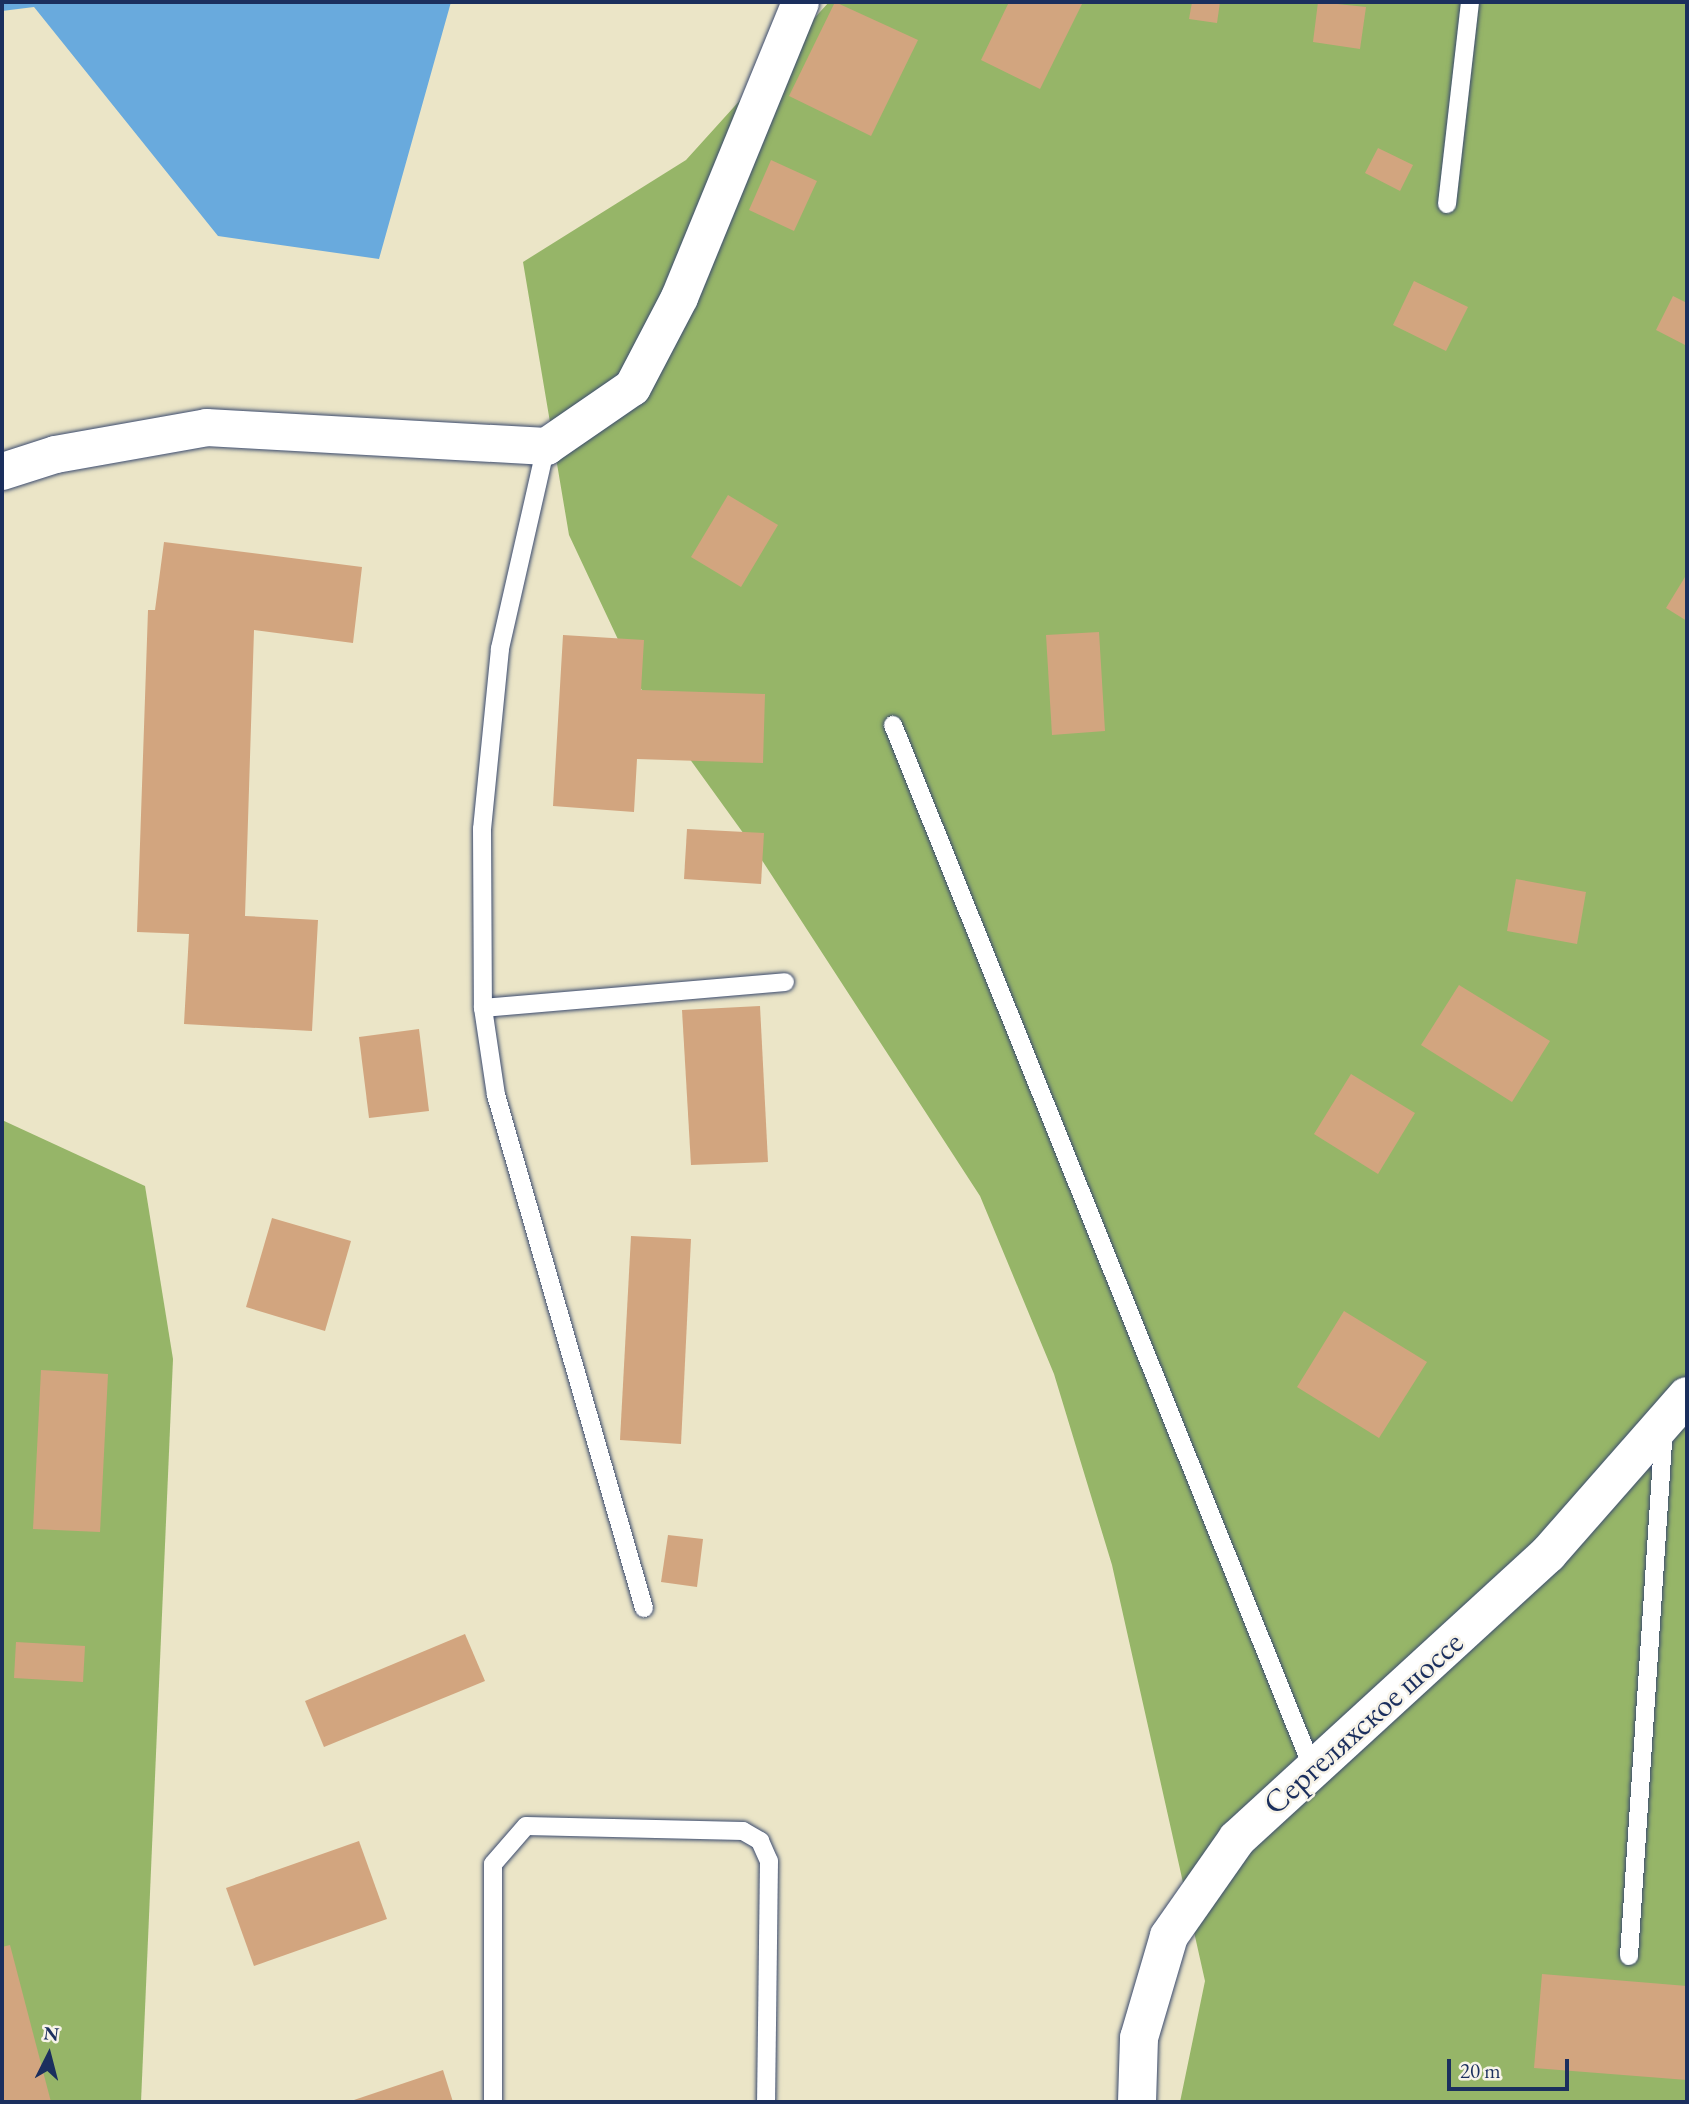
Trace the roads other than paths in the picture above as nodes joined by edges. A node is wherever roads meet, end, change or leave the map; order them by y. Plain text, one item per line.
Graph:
1 (800, 2) edge
2 (1470, 2) edge
3 (1447, 204) dead end
4 (546, 446) junction
5 (2, 471) edge
6 (893, 725) dead end
7 (785, 982) dead end
8 (483, 1008) junction
9 (1676, 1409) edge
10 (644, 1608) dead end
11 (1313, 1769) junction
12 (1629, 1956) dead end
13 (493, 2102) edge
14 (766, 2102) edge
15 (1137, 2102) edge

1 - 4 street
2 - 3 lane
4 - 5 street
4 - 8 lane
6 - 11 lane
7 - 8 lane
8 - 10 lane
9 - 11 main road, Сергеляхское шоссе
9 - 12 lane
11 - 15 main road, Сергеляхское шоссе
13 - 14 lane

